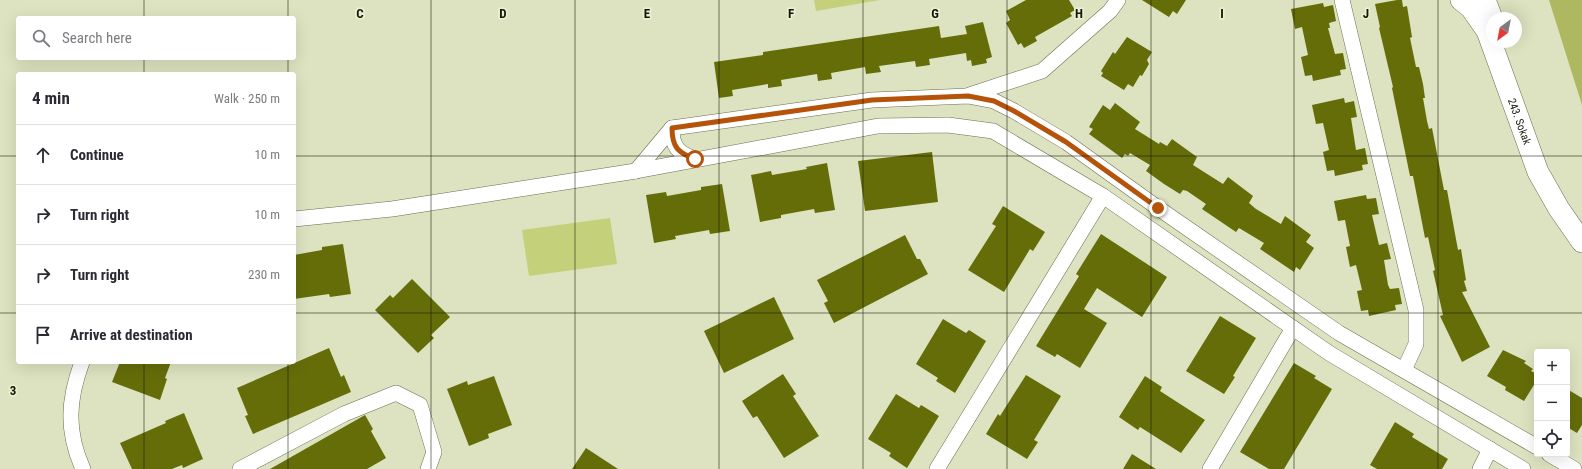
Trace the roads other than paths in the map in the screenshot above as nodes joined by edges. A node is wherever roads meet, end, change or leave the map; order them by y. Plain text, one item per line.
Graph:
1 (1118, 0) edge
2 (1342, 0) edge
3 (1461, 0) edge
4 (1485, 0) edge
5 (1490, 12) edge
6 (1504, 48) edge
7 (968, 96) junction
8 (672, 128) junction
9 (695, 159) junction
10 (636, 171) junction
11 (1104, 196) junction
12 (296, 219) edge
13 (1582, 224) edge
14 (1582, 242) edge
15 (1293, 328) junction
16 (81, 364) edge
17 (1404, 370) junction
18 (1534, 445) edge
19 (1490, 449) junction
20 (1554, 457) edge
21 (83, 469) edge
22 (240, 469) edge
23 (428, 469) edge
24 (938, 469) edge
25 (1210, 469) edge
26 (1480, 469) edge
27 (1522, 469) edge
28 (1574, 469) edge

1 - 7 street
2 - 17 street
3 - 14 street, 243. Sokak
4 - 5 street
6 - 13 street, 243. Sokak
7 - 8 street
7 - 17 street
8 - 9 street
8 - 10 street
9 - 10 street
9 - 11 street
10 - 12 street
11 - 15 street
11 - 24 street
15 - 19 street
15 - 25 street
16 - 21 street
17 - 18 street
19 - 26 street
19 - 27 street
20 - 28 street
22 - 23 street

